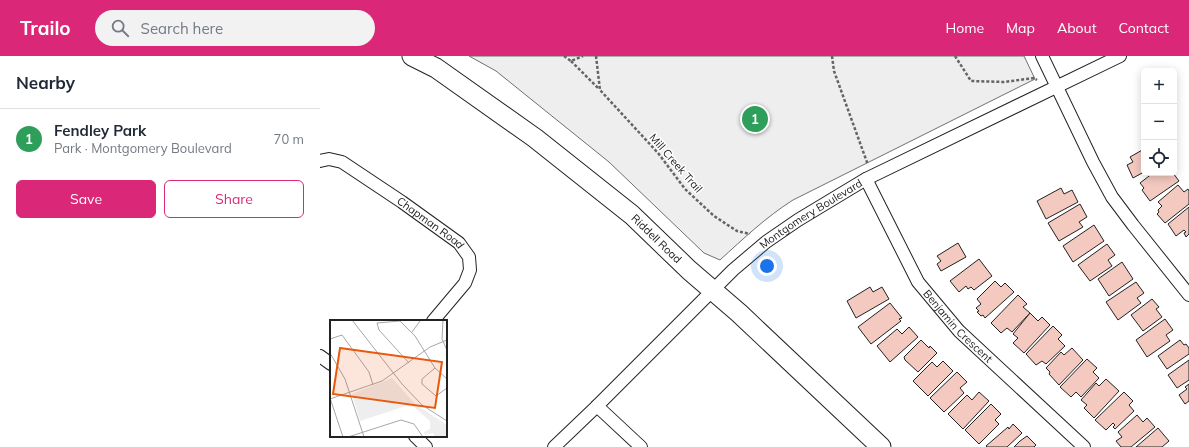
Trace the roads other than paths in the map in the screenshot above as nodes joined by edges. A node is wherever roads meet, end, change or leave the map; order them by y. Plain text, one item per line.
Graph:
1 (412, 56) edge
2 (1042, 56) edge
3 (1120, 56) edge
4 (1056, 87) junction
5 (320, 161) edge
6 (866, 179) junction
7 (713, 290) junction
8 (1189, 295) edge
9 (434, 320) edge
10 (320, 356) edge
11 (330, 363) edge
12 (597, 406) junction
13 (416, 437) edge
14 (426, 447) edge
15 (554, 447) edge
16 (641, 447) edge
17 (881, 447) edge
18 (1084, 447) edge

1 - 7 main road, Riddell Road
2 - 4 street
3 - 4 street, Montgomery Boulevard
4 - 6 street, Montgomery Boulevard
4 - 8 street
5 - 9 street, Chapman Road
6 - 7 street, Montgomery Boulevard
6 - 18 street, Benjamin Crescent
7 - 12 street, Montgomery Boulevard
7 - 17 main road, Riddell Road
10 - 11 street
12 - 15 street, Montgomery Boulevard
12 - 16 street
13 - 14 street

